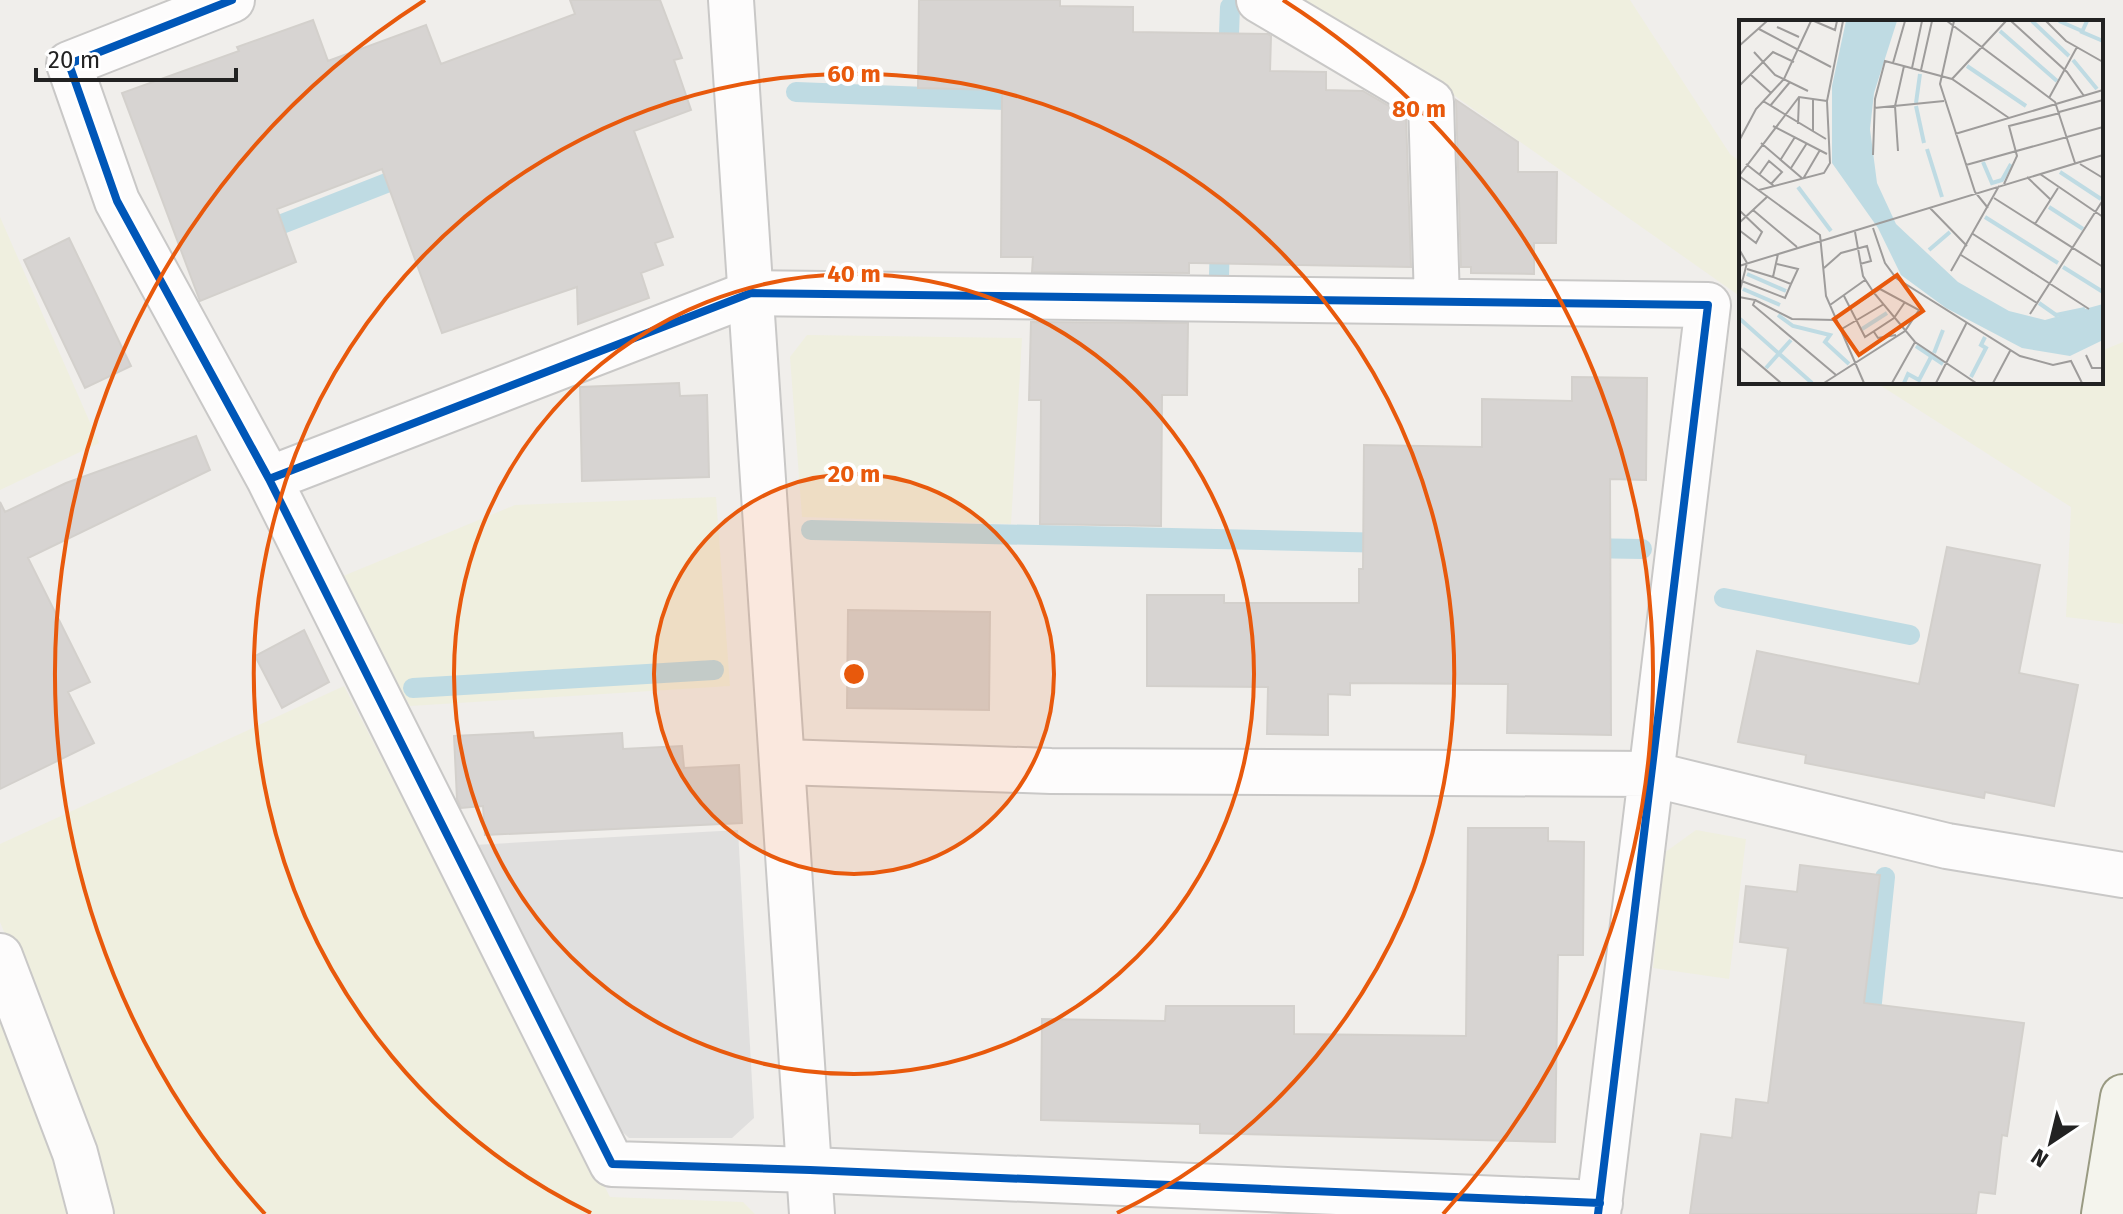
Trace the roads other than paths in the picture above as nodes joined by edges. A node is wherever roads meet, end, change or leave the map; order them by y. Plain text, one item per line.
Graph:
1 (232, 0) edge
2 (731, 0) edge
3 (1259, 0) edge
4 (751, 293) junction
5 (1437, 301) junction
6 (269, 479) junction
7 (783, 762) junction
8 (1651, 774) junction
9 (2123, 875) edge
10 (0, 956) edge
11 (2123, 1097) edge
12 (810, 1170) junction
13 (2113, 1193) edge
14 (1035, 1196) edge
15 (1599, 1208) edge
16 (91, 1214) edge
17 (812, 1214) edge

1 - 6 street
2 - 4 street
3 - 5 street
4 - 5 street
4 - 6 street
4 - 7 street
5 - 8 street
6 - 12 street
7 - 8 street
7 - 12 street
8 - 9 street
8 - 15 street
10 - 16 street
11 - 13 main road
12 - 14 street
12 - 17 street
14 - 15 street

